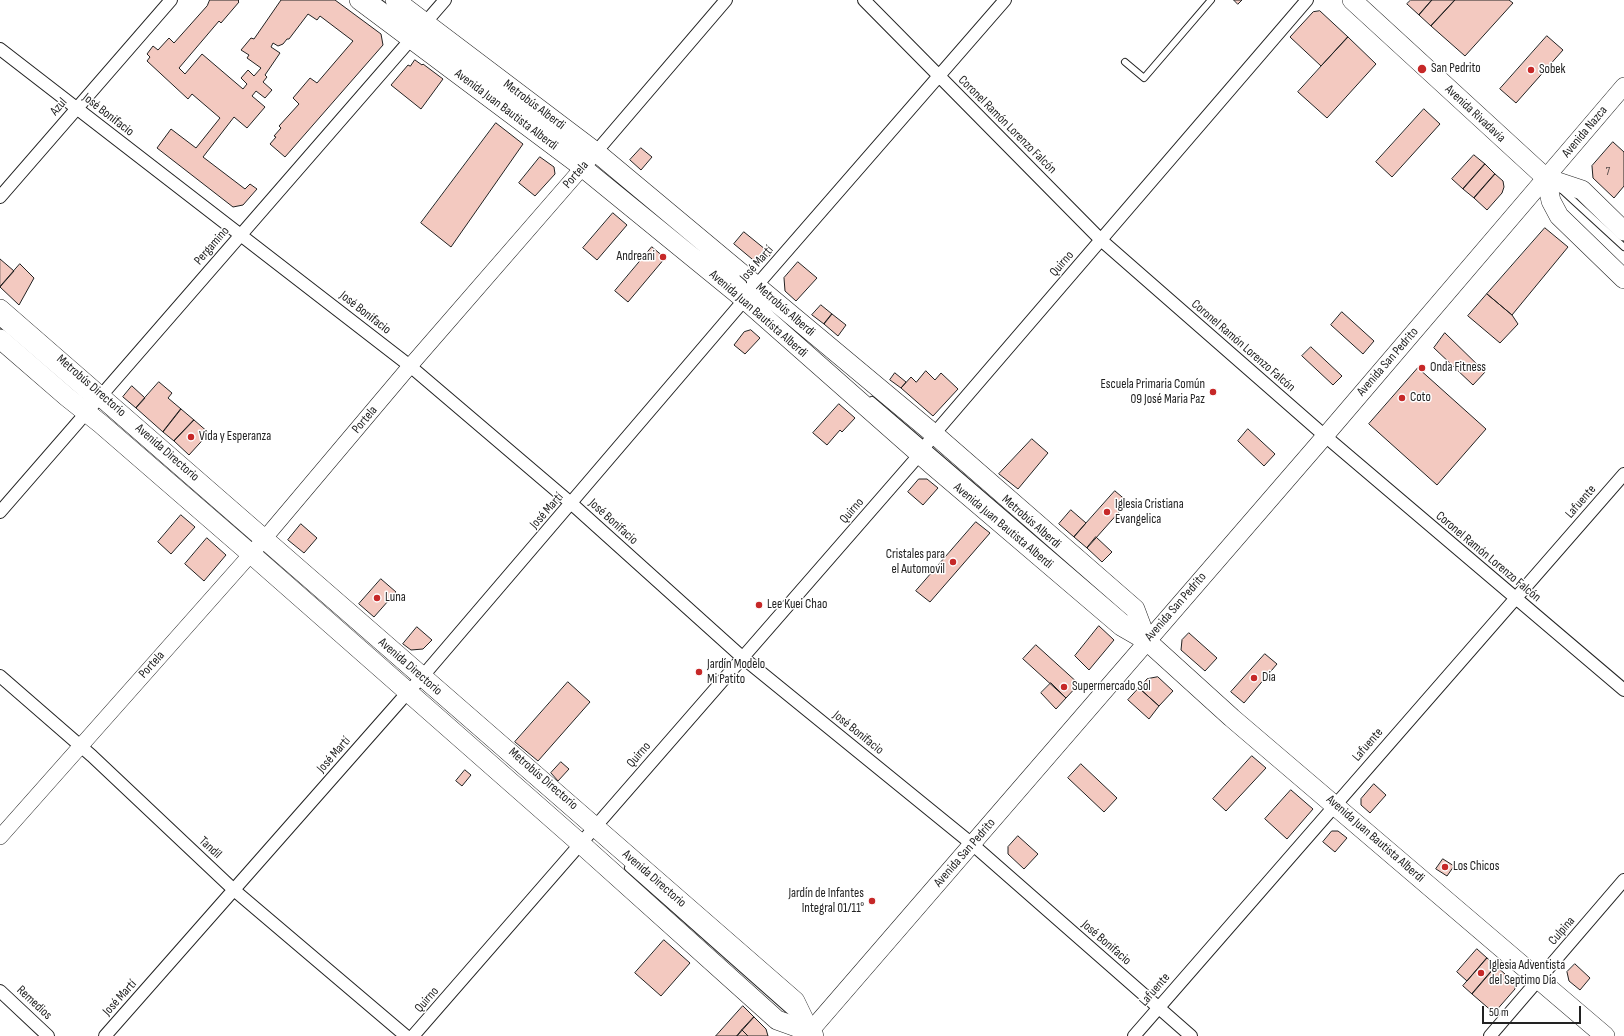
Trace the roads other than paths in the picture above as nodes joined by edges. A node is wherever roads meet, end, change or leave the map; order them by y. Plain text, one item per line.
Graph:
1 (171, 0) edge
2 (359, 0) edge
3 (376, 0) edge
4 (395, 0) edge
5 (445, 0) edge
6 (726, 0) edge
7 (864, 0) edge
8 (1005, 0) edge
9 (1211, 0) edge
10 (1306, 0) edge
11 (1352, 0) edge
12 (419, 31) junction
13 (0, 50) edge
14 (1125, 62) dead end
15 (939, 78) junction
16 (1624, 86) edge
17 (77, 108) junction
18 (591, 161) junction
19 (1546, 178) junction
20 (0, 197) edge
21 (1624, 231) edge
22 (241, 234) junction
23 (1101, 240) junction
24 (1624, 247) edge
25 (1624, 279) edge
26 (750, 293) junction
27 (0, 308) edge
28 (0, 323) edge
29 (0, 339) edge
30 (410, 366) junction
31 (866, 394) dead end
32 (95, 404) junction
33 (1325, 436) junction
34 (926, 445) junction
35 (1624, 474) edge
36 (572, 504) junction
37 (0, 512) edge
38 (262, 546) junction
39 (1515, 598) junction
40 (1146, 641) junction
41 (742, 656) junction
42 (0, 676) edge
43 (416, 684) junction
44 (1624, 690) edge
45 (80, 746) junction
46 (1334, 804) junction
47 (589, 835) junction
48 (0, 837) edge
49 (972, 844) junction
50 (625, 865) dead end
51 (1624, 880) edge
52 (234, 890) junction
53 (1539, 980) junction
54 (0, 991) edge
55 (1158, 1008) junction
56 (810, 1035) edge
57 (48, 1036) edge
58 (105, 1036) edge
59 (406, 1036) edge
60 (413, 1036) edge
61 (1134, 1036) edge
62 (1191, 1036) edge
63 (1490, 1036) edge
64 (1605, 1036) edge

1 - 17 street, Azul
2 - 12 main road, Avenida Juan Bautista Alberdi
3 - 12 lane
4 - 12 main road, Avenida Juan Bautista Alberdi
5 - 12 street, Pergamino
6 - 18 street, Portela
7 - 15 street, Coronel Ramón Lorenzo Falcón
8 - 15 street, José Martí
9 - 14 lane
10 - 23 street, Quirno
11 - 19 main road, Avenida Rivadavia
12 - 18 main road, Avenida Juan Bautista Alberdi
12 - 22 street, Pergamino
13 - 17 street, José Bonifacio
15 - 23 street, Coronel Ramón Lorenzo Falcón
15 - 26 street, José Martí
16 - 19 main road, Avenida Nazca
17 - 20 street, Azul
17 - 22 street, José Bonifacio
18 - 26 main road, Avenida Juan Bautista Alberdi
18 - 30 street, Portela
19 - 21 main road, Avenida Rivadavia
19 - 24 lane
19 - 25 main road
19 - 33 main road, Avenida San Pedrito
22 - 30 street, José Bonifacio
22 - 32 street, Pergamino
23 - 33 street, Coronel Ramón Lorenzo Falcón
23 - 34 street, Quirno
26 - 34 main road, Avenida Juan Bautista Alberdi
26 - 36 street, José Martí
27 - 32 main road, Avenida Directorio
28 - 32 lane, Metrobús Directorio
29 - 32 main road, Avenida Directorio
30 - 36 street, José Bonifacio
30 - 38 street, Portela
31 - 34 lane
32 - 37 street, Pergamino
32 - 38 main road, Avenida Directorio
33 - 39 street, Coronel Ramón Lorenzo Falcón
33 - 40 main road, Avenida San Pedrito
34 - 40 main road, Avenida Juan Bautista Alberdi
34 - 41 street, Quirno
35 - 39 street, Lafuente
36 - 41 street, José Bonifacio
36 - 43 street, José Martí
38 - 43 main road, Avenida Directorio
38 - 43 main road, Avenida Directorio
38 - 45 street, Portela
39 - 44 street, Coronel Ramón Lorenzo Falcón
39 - 46 street, Lafuente
40 - 46 main road, Avenida Juan Bautista Alberdi
40 - 49 main road, Avenida San Pedrito
41 - 47 street, Quirno
41 - 49 street, José Bonifacio
42 - 45 street, Tandil
43 - 47 main road, Avenida Directorio
43 - 52 street, José Martí
45 - 48 street, Portela
45 - 52 street, Tandil
46 - 53 main road, Avenida Juan Bautista Alberdi
46 - 55 street, Lafuente
47 - 56 main road, Avenida Directorio
47 - 56 main road, Avenida Directorio
47 - 60 street, Quirno
49 - 55 street, José Bonifacio
49 - 56 main road, Avenida San Pedrito
50 - 56 lane
51 - 53 street, Culpina
52 - 58 street, José Martí
52 - 59 street, Tandil
53 - 63 street, Culpina
53 - 64 main road, Avenida Juan Bautista Alberdi
54 - 57 street, Remedios
55 - 61 street, Lafuente
55 - 62 street, José Bonifacio

